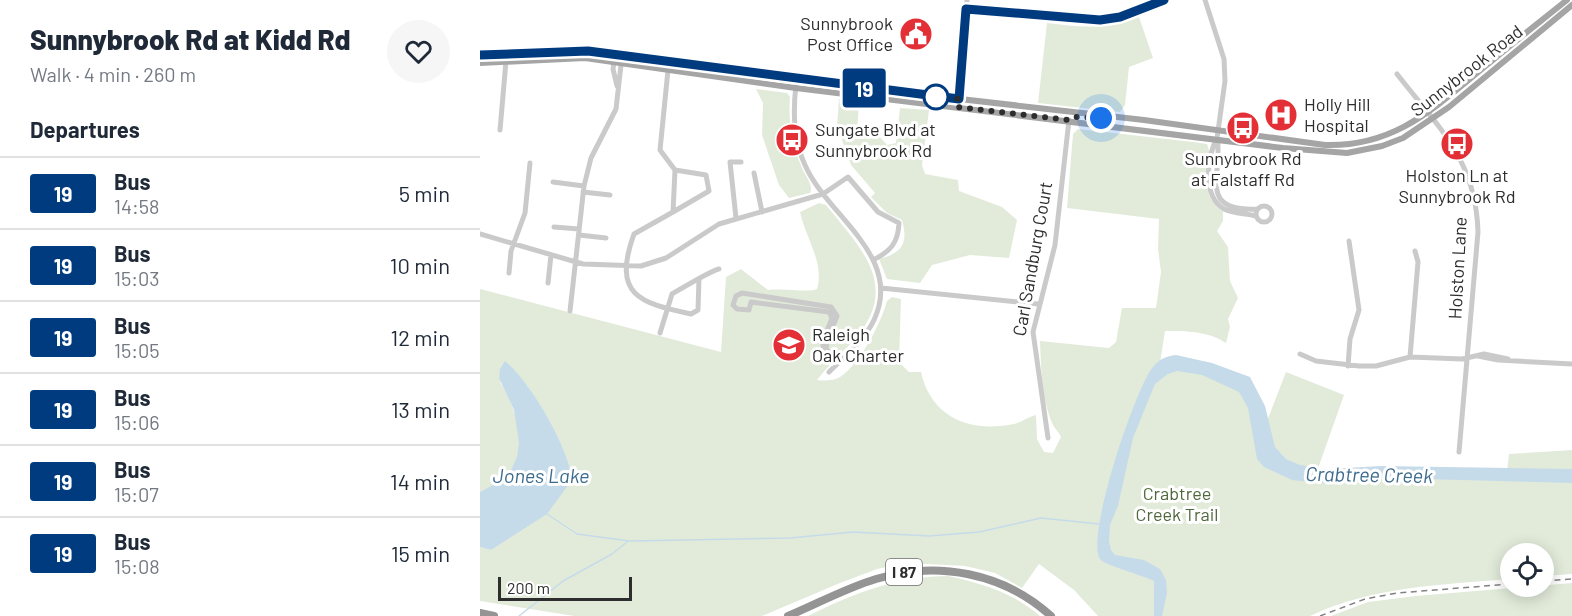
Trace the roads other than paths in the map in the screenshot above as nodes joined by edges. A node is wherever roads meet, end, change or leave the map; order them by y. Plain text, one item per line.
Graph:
1 (967, 0) edge
2 (1164, 0) edge
3 (1205, 0) edge
4 (1567, 0) edge
5 (1572, 5) edge
6 (966, 9) junction
7 (1507, 48) junction
8 (553, 51) junction
9 (480, 56) edge
10 (618, 59) junction
11 (522, 60) junction
12 (506, 61) junction
13 (1503, 62) junction
14 (480, 63) edge
15 (668, 70) junction
16 (1397, 74) dead end
17 (796, 79) junction
18 (796, 88) junction
19 (959, 99) junction
20 (958, 107) junction
21 (1428, 113) junction
22 (1108, 116) junction
23 (1432, 119) junction
24 (1069, 120) junction
25 (500, 130) dead end
26 (1218, 130) junction
27 (1217, 138) junction
28 (741, 162) dead end
29 (530, 163) dead end
30 (675, 171) junction
31 (754, 173) dead end
32 (553, 183) dead end
33 (583, 189) junction
34 (610, 195) dead end
35 (823, 195) junction
36 (1257, 209) junction
37 (673, 212) junction
38 (762, 212) junction
39 (1256, 216) junction
40 (736, 218) junction
41 (554, 227) dead end
42 (579, 232) junction
43 (480, 234) edge
44 (606, 238) dead end
45 (1350, 241) dead end
46 (515, 243) junction
47 (1415, 251) dead end
48 (551, 255) junction
49 (873, 260) junction
50 (576, 262) junction
51 (628, 267) junction
52 (719, 269) dead end
53 (509, 273) dead end
54 (699, 279) junction
55 (548, 283) dead end
56 (881, 288) junction
57 (1038, 304) junction
58 (666, 309) junction
59 (570, 311) dead end
60 (660, 333) dead end
61 (1300, 354) dead end
62 (1410, 357) junction
63 (1468, 357) junction
64 (837, 363) junction
65 (1572, 364) edge
66 (1348, 366) junction
67 (829, 372) dead end
68 (1048, 438) dead end
69 (1460, 452) dead end
70 (480, 614) edge
71 (494, 616) edge
72 (788, 616) edge
73 (1051, 616) edge

1 - 6 street
2 - 6 street
3 - 26 street
4 - 7 main road, Sunnybrook Road
5 - 13 main road, Sunnybrook Road
6 - 19 street
7 - 13 main road
7 - 21 main road, Sunnybrook Road
8 - 9 main road, Sunnybrook Road
8 - 10 main road, Sunnybrook Road
8 - 11 main road
10 - 11 main road, Sunnybrook Road
10 - 15 main road, Sunnybrook Road
10 - 17 main road, Sunnybrook Road
10 - 33 street
11 - 12 main road, Sunnybrook Road
12 - 14 main road, Sunnybrook Road
12 - 25 street
13 - 23 main road, Sunnybrook Road
15 - 18 main road, Sunnybrook Road
15 - 30 street
16 - 21 street, Holston Lane
17 - 18 street
17 - 19 main road, Sunnybrook Road
18 - 20 main road, Sunnybrook Road
18 - 35 street
19 - 20 street
19 - 22 main road, Sunnybrook Road
20 - 24 main road, Sunnybrook Road
21 - 23 street, Holston Lane
21 - 26 main road, Sunnybrook Road
22 - 24 main road
22 - 26 main road, Sunnybrook Road
23 - 27 main road, Sunnybrook Road
23 - 63 street, Holston Lane
24 - 27 main road, Sunnybrook Road
24 - 57 street, Carl Sandburg Court
26 - 27 street
27 - 36 street
27 - 39 street
28 - 40 street
29 - 46 street
30 - 37 street
30 - 37 street
31 - 38 street
32 - 33 street
33 - 34 street
33 - 42 street
35 - 38 street
35 - 49 street
35 - 49 street
36 - 39 street
36 - 39 street
37 - 51 street
38 - 40 street
40 - 51 street
41 - 42 street
42 - 44 street
42 - 50 street
43 - 46 street
45 - 66 street
46 - 48 street
46 - 53 street
47 - 62 street
48 - 50 street
48 - 55 street
49 - 56 street
50 - 51 street
50 - 59 street
51 - 58 street
52 - 54 street
54 - 58 street
54 - 58 street
56 - 57 street
56 - 64 street
57 - 68 street, Carl Sandburg Court
58 - 60 street
61 - 66 street
62 - 63 street
62 - 66 street
63 - 65 street
63 - 69 street, Holston Lane
64 - 64 street
64 - 67 street
70 - 71 highway
72 - 73 highway, I 87

